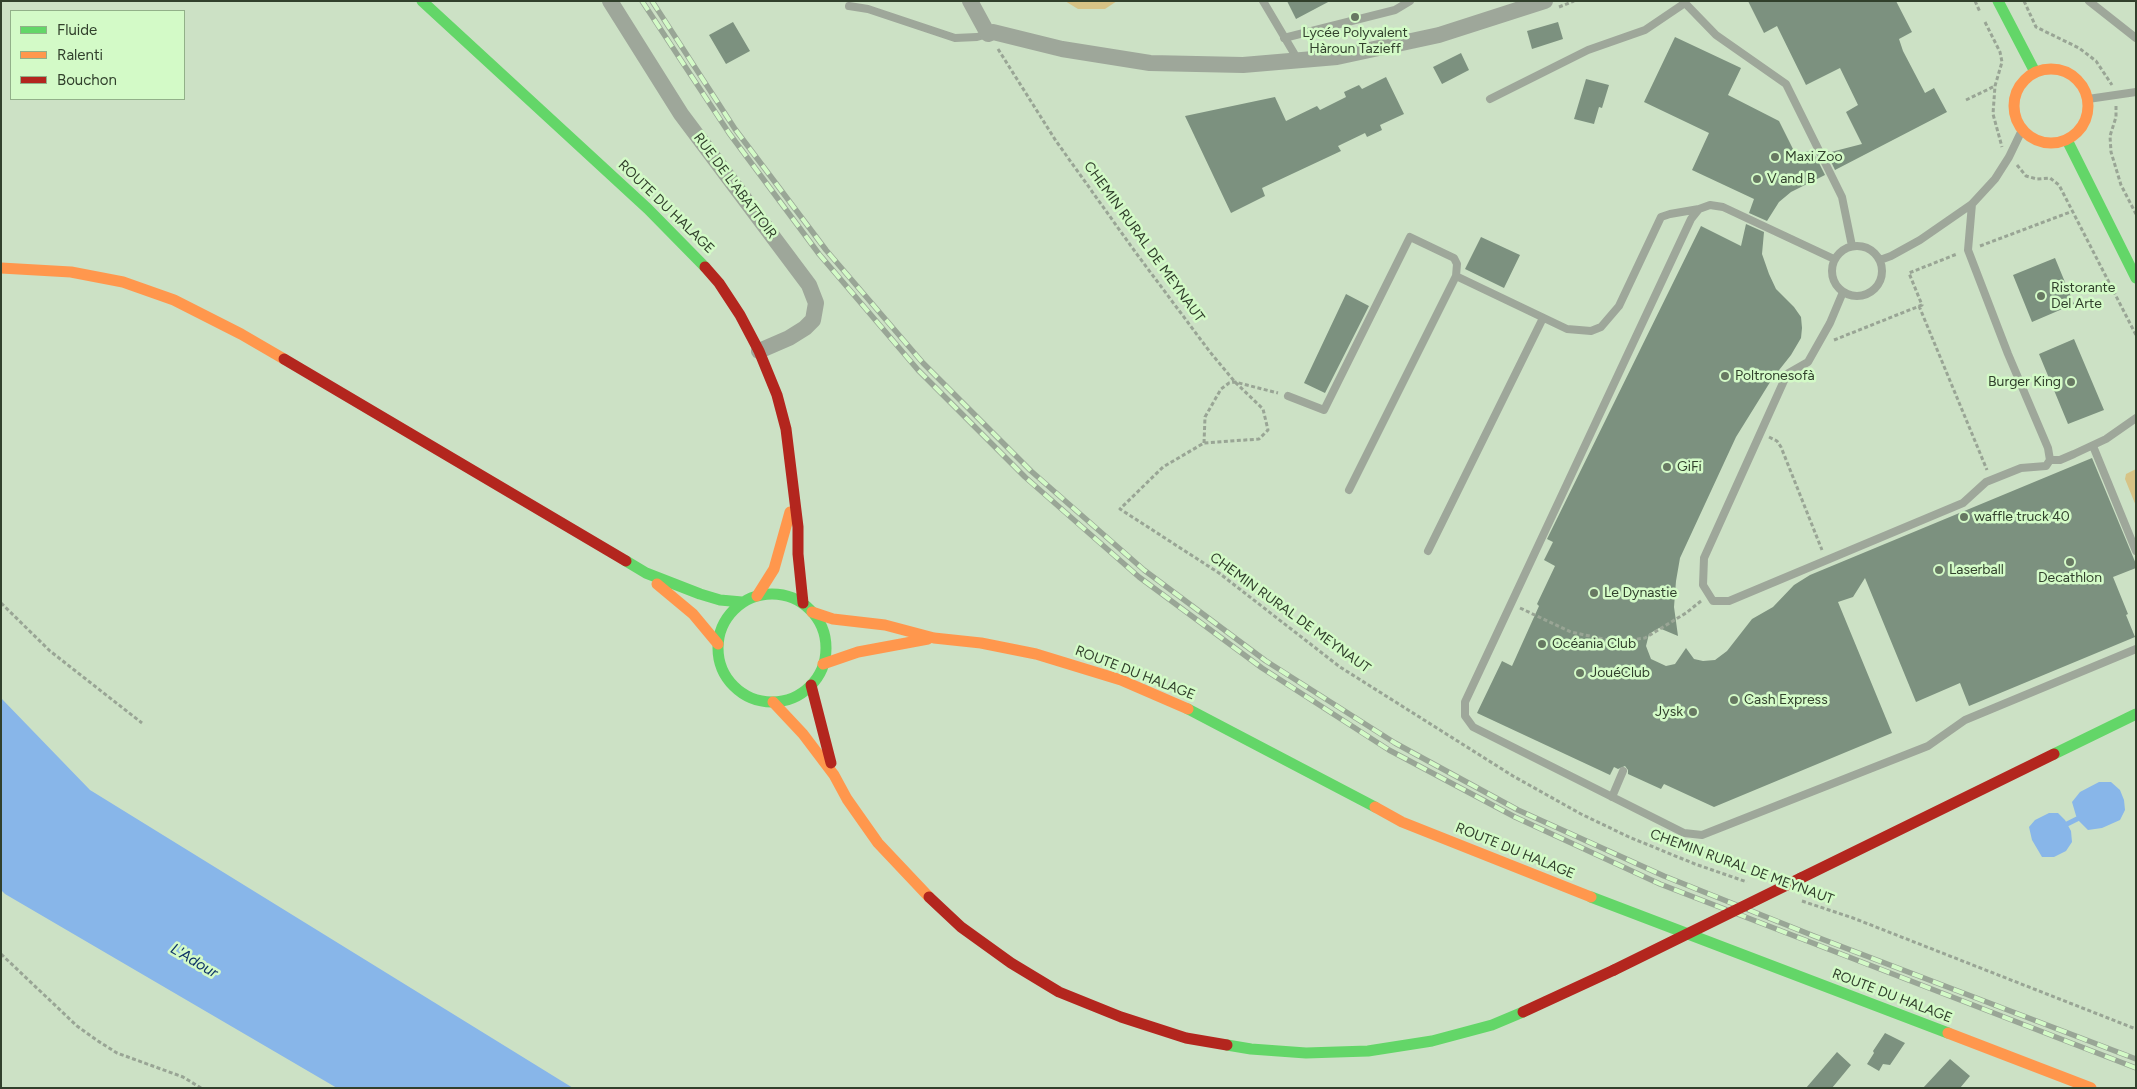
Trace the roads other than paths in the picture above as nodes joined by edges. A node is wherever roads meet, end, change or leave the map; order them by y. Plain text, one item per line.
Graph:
1 (422, 1) edge
2 (610, 1) edge
3 (970, 1) edge
4 (1263, 1) edge
5 (1410, 1) edge
6 (1545, 1) edge
7 (1998, 1) edge
8 (2089, 1) edge
9 (1684, 2) edge
10 (849, 6) dead end
11 (988, 34) junction
12 (1284, 38) junction
13 (2136, 38) edge
14 (1298, 60) junction
15 (2035, 72) junction
16 (2136, 92) edge
17 (2088, 99) junction
18 (1490, 100) dead end
19 (2022, 130) junction
20 (2067, 140) junction
21 (1972, 204) junction
22 (1699, 209) junction
23 (1852, 246) junction
24 (1834, 259) junction
25 (1880, 260) junction
26 (1, 268) edge
27 (1456, 276) junction
28 (2136, 278) edge
29 (1843, 292) junction
30 (1542, 318) junction
31 (759, 351) junction
32 (1288, 396) road end
33 (2133, 421) edge
34 (2093, 446) junction
35 (2050, 460) junction
36 (1349, 490) dead end
37 (795, 494) junction
38 (1428, 551) dead end
39 (2136, 551) edge
40 (646, 573) junction
41 (757, 596) junction
42 (742, 602) junction
43 (802, 603) junction
44 (812, 612) junction
45 (934, 638) junction
46 (718, 644) junction
47 (2136, 649) edge
48 (823, 664) junction
49 (811, 685) junction
50 (773, 702) junction
51 (2136, 714) edge
52 (1623, 771) dead end
53 (834, 775) junction
54 (1612, 797) junction
55 (2091, 1088) edge

1 - 31 main road, ROUTE DU HALAGE
2 - 31 street, RUE DE L'ABATTOIR
3 - 11 street
4 - 12 lane
5 - 12 lane
6 - 14 street
7 - 15 main road
8 - 13 lane
9 - 18 lane
9 - 23 lane
10 - 11 lane
11 - 14 street
12 - 14 lane
15 - 17 main road
15 - 19 main road
16 - 17 lane
17 - 20 main road
19 - 20 main road
19 - 21 lane
20 - 28 main road
21 - 25 lane
21 - 35 lane
22 - 24 lane
22 - 30 lane
22 - 54 lane
23 - 24 lane
23 - 25 lane
24 - 29 lane
25 - 29 lane
26 - 40 main road
27 - 30 lane
27 - 32 lane
27 - 36 lane
29 - 35 lane
30 - 38 lane
31 - 37 main road, ROUTE DU HALAGE
33 - 34 lane
34 - 35 lane
34 - 39 lane
37 - 41 main road, ROUTE DU HALAGE
37 - 43 main road, ROUTE DU HALAGE
40 - 42 main road
40 - 46 main road
41 - 42 main road
41 - 43 main road
42 - 46 main road
43 - 44 main road
44 - 45 main road, ROUTE DU HALAGE
44 - 48 main road
45 - 48 main road, ROUTE DU HALAGE
45 - 55 main road, ROUTE DU HALAGE
46 - 50 main road
47 - 54 lane
48 - 49 main road
49 - 50 main road
49 - 53 main road
50 - 53 main road
51 - 53 main road, bridge
52 - 54 lane

